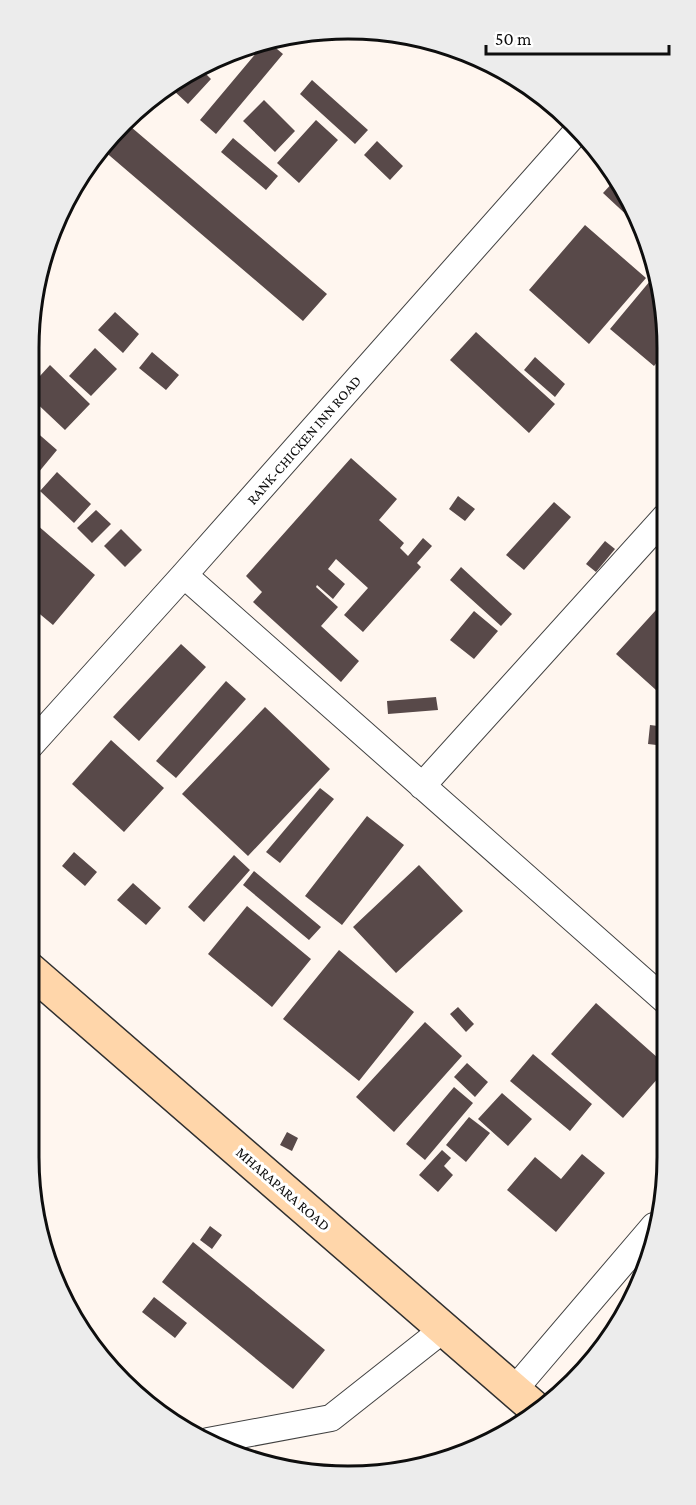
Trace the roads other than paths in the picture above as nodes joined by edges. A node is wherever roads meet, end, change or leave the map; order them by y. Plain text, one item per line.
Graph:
1 (572, 136) edge
2 (657, 526) edge
3 (184, 575) junction
4 (39, 735) edge
5 (422, 786) junction
6 (39, 978) edge
7 (657, 993) edge
8 (646, 1237) edge
9 (445, 1328) junction
10 (525, 1400) edge
11 (222, 1438) edge

1 - 3 street, RANK-CHICKEN INN ROAD
2 - 5 street
3 - 4 street, RANK-CHICKEN INN ROAD
3 - 5 street
5 - 7 street
6 - 9 main road, MHARAPARA ROAD
8 - 10 street
9 - 10 main road, MHARAPARA ROAD
9 - 11 street

